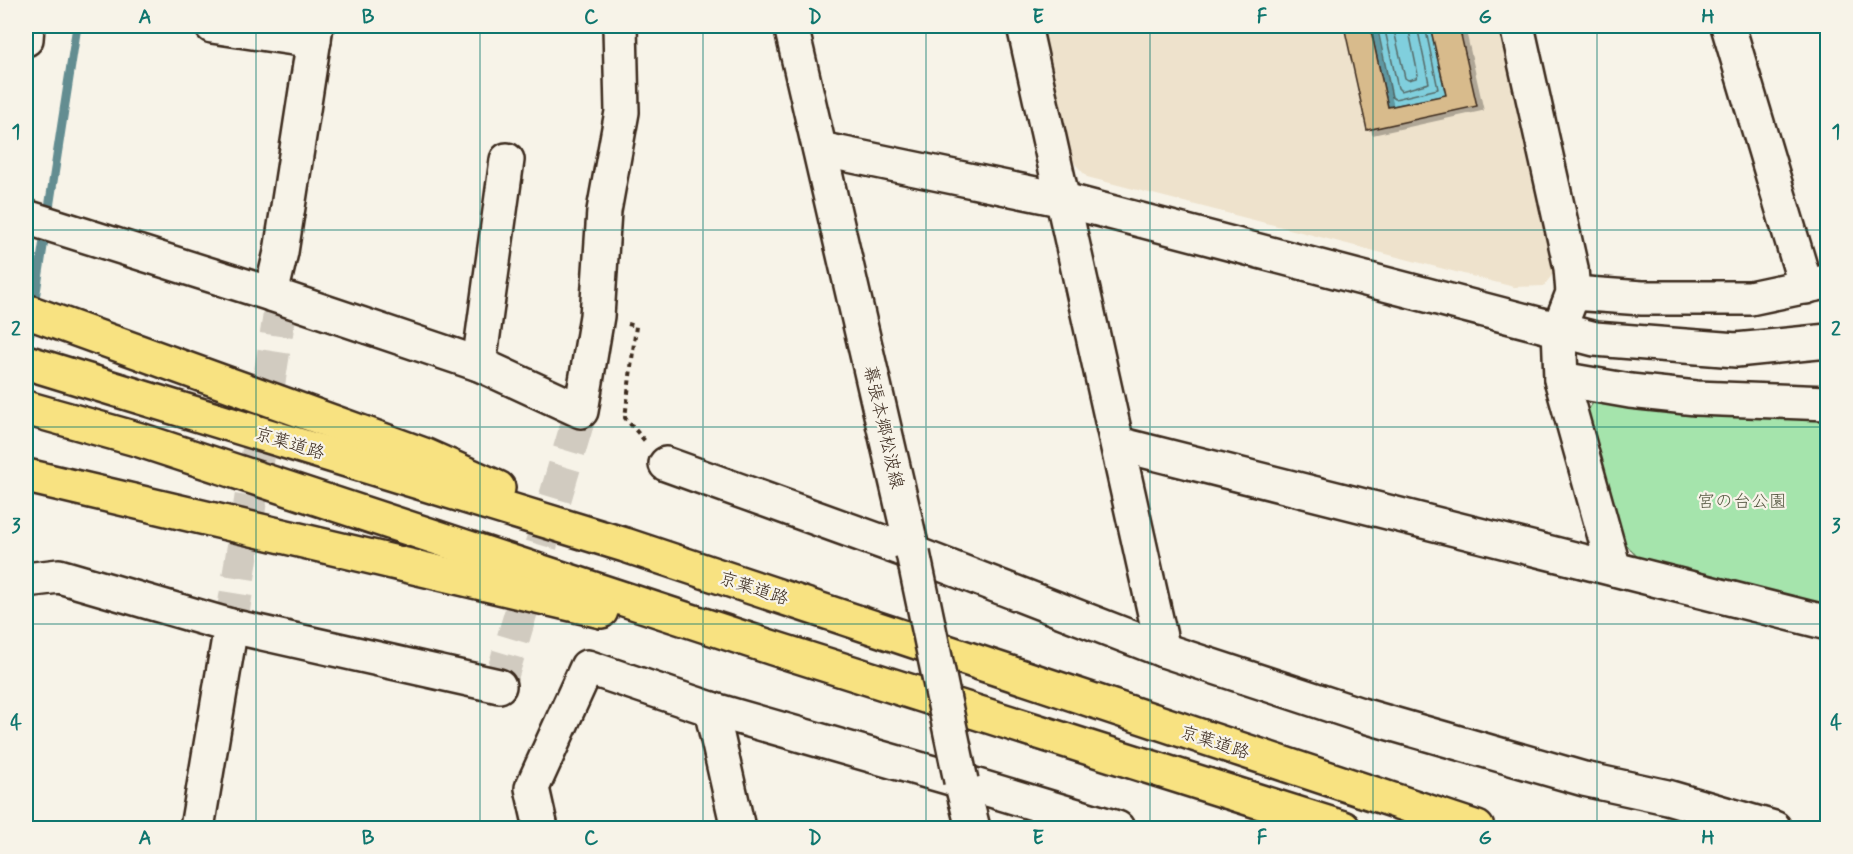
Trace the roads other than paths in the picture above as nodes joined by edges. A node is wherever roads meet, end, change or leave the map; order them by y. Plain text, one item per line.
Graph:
1 (27, 26) edge
2 (212, 26) edge
3 (620, 26) edge
4 (791, 26) edge
5 (1024, 26) edge
6 (1517, 26) edge
7 (1728, 26) edge
8 (315, 33) edge
9 (26, 39) edge
10 (820, 149) junction
11 (507, 160) dead end
12 (1064, 200) junction
13 (26, 217) edge
14 (1817, 284) edge
15 (1573, 293) junction
16 (271, 294) junction
17 (26, 311) edge
18 (1559, 329) junction
19 (1827, 341) edge
20 (26, 362) edge
21 (479, 364) junction
22 (1562, 378) junction
23 (1827, 402) edge
24 (26, 408) edge
25 (1118, 444) junction
26 (666, 464) road end
27 (27, 476) edge
28 (625, 545) junction
29 (913, 553) junction
30 (1614, 568) junction
31 (26, 580) edge
32 (1827, 623) edge
33 (231, 626) junction
34 (773, 648) junction
35 (1163, 650) junction
36 (499, 686) dead end
37 (711, 709) junction
38 (961, 780) junction
39 (1467, 825) edge
40 (197, 828) edge
41 (541, 828) edge
42 (738, 828) edge
43 (973, 828) edge
44 (1117, 828) edge
45 (1343, 828) edge
46 (1774, 828) edge

1 - 9 street
2 - 8 street
3 - 21 street
4 - 10 street, 幕張本郷松波線
5 - 12 street
6 - 15 street
7 - 14 street
8 - 16 street
10 - 12 street
10 - 29 street, 幕張本郷松波線
11 - 21 street
12 - 18 street
12 - 25 street
13 - 16 street
14 - 15 street
15 - 18 street
16 - 21 street
17 - 28 highway
18 - 19 street
18 - 22 street
20 - 28 highway, 京葉道路
22 - 23 street
22 - 30 street
24 - 34 highway
25 - 30 street
25 - 35 street
26 - 29 street
27 - 34 highway
28 - 39 highway, 京葉道路
29 - 35 street
29 - 38 street, 幕張本郷松波線, bridge
30 - 32 street
31 - 33 street
33 - 36 street
33 - 40 street
34 - 45 highway
35 - 46 street
37 - 38 street
37 - 41 street
37 - 42 street
38 - 43 street, 幕張本郷松波線
38 - 44 street

